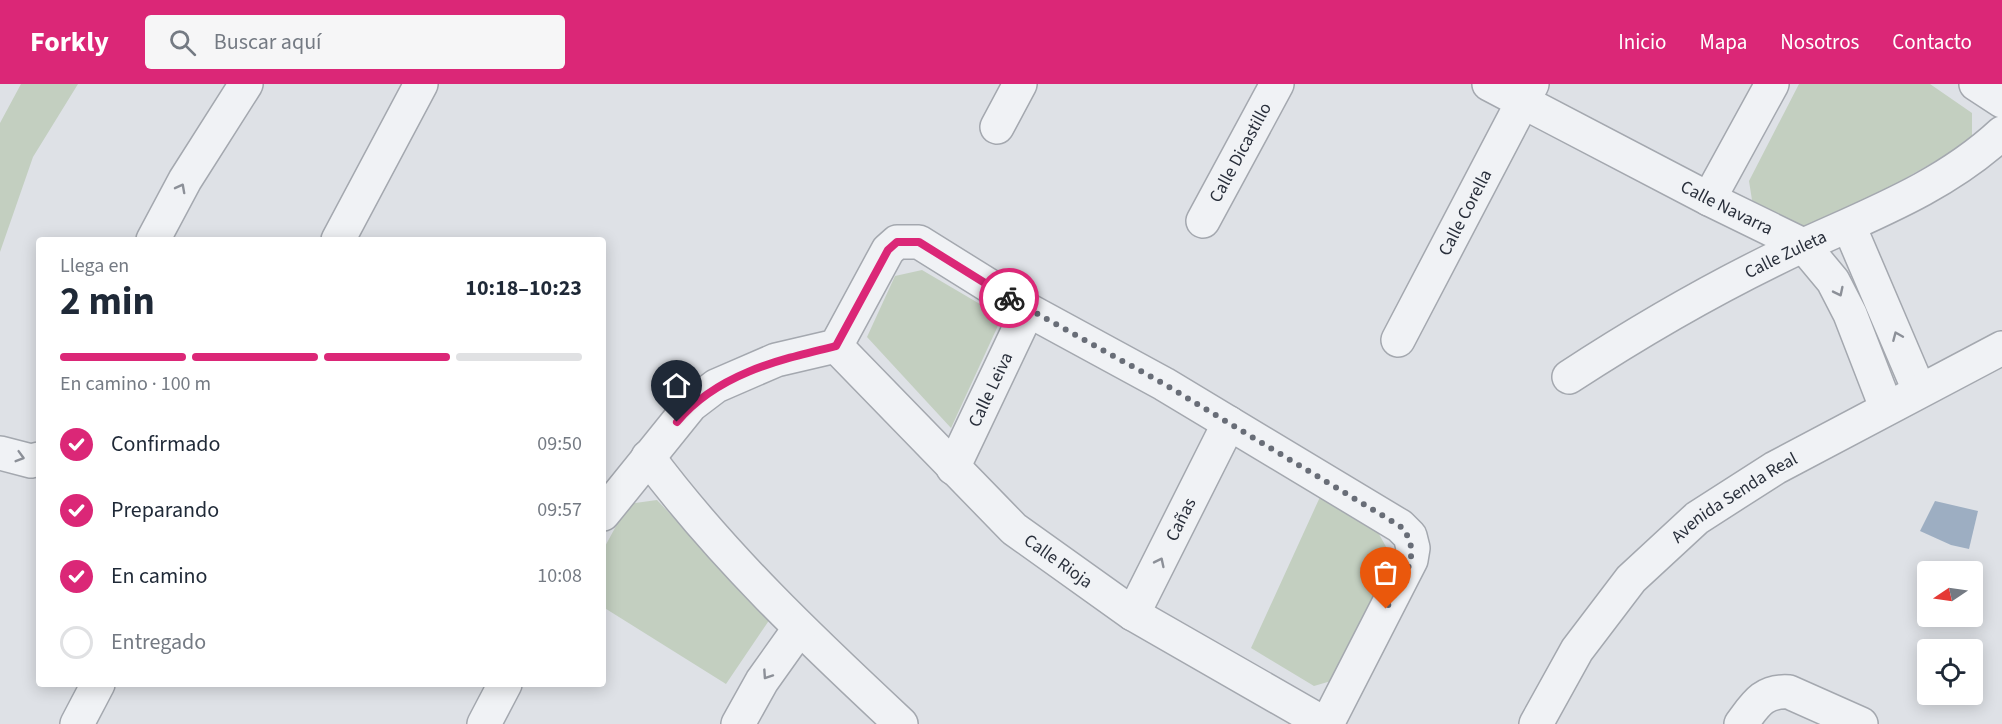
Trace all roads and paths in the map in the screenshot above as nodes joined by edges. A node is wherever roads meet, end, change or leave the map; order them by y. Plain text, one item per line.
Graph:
1 (246, 84) edge
2 (421, 84) edge
3 (1020, 84) edge
4 (1277, 84) edge
5 (1489, 84) edge
6 (1772, 84) edge
7 (1976, 84) edge
8 (1527, 93) edge
9 (2002, 101) edge
10 (997, 127) dead end
11 (2002, 133) edge
12 (1708, 199) junction
13 (1203, 221) dead end
14 (1850, 226) junction
15 (155, 237) edge
16 (340, 237) edge
17 (1803, 245) junction
18 (1028, 310) junction
19 (1398, 340) dead end
20 (836, 346) junction
21 (2002, 348) edge
22 (1569, 377) dead end
23 (1919, 390) junction
24 (1886, 407) junction
25 (1229, 423) junction
26 (0, 453) edge
27 (648, 457) junction
28 (36, 460) edge
29 (953, 468) junction
30 (606, 510) edge
31 (1134, 614) junction
32 (799, 629) junction
33 (96, 687) edge
34 (503, 687) edge
35 (77, 724) edge
36 (484, 724) edge
37 (738, 724) edge
38 (901, 724) edge
39 (1326, 724) edge
40 (1536, 724) edge
41 (1741, 724) edge
42 (1861, 724) edge

15 -> 1 street
2 - 16 street
3 - 10 street
4 - 13 street, Calle Dicastillo
5 - 8 street, Calle Navarra
6 - 12 street
7 - 9 street
8 - 12 street, Calle Navarra
8 - 19 street, Calle Corella
11 - 14 street, Calle Zuleta
12 - 17 street, Calle Navarra
14 - 17 street, Calle Zuleta
23 -> 14 street
17 - 22 street, Calle Zuleta
17 -> 24 street, Calle Navarra
18 - 20 street, Calle Rioja
18 - 25 street, Calle Rioja
18 - 29 street, Calle Leiva
20 - 27 street
20 - 29 street, Calle Rioja
21 - 23 street, Avenida Senda Real
23 - 24 street, Avenida Senda Real
24 - 40 street, Avenida Senda Real
31 -> 25 street, Cañas
25 - 39 street, Calle Rioja
26 -> 28 street
27 - 30 street
27 - 32 street
29 - 31 street, Calle Rioja
31 - 39 street, Calle Rioja
32 -> 37 street
32 - 38 street
33 - 35 street
34 - 36 street
41 - 42 street

